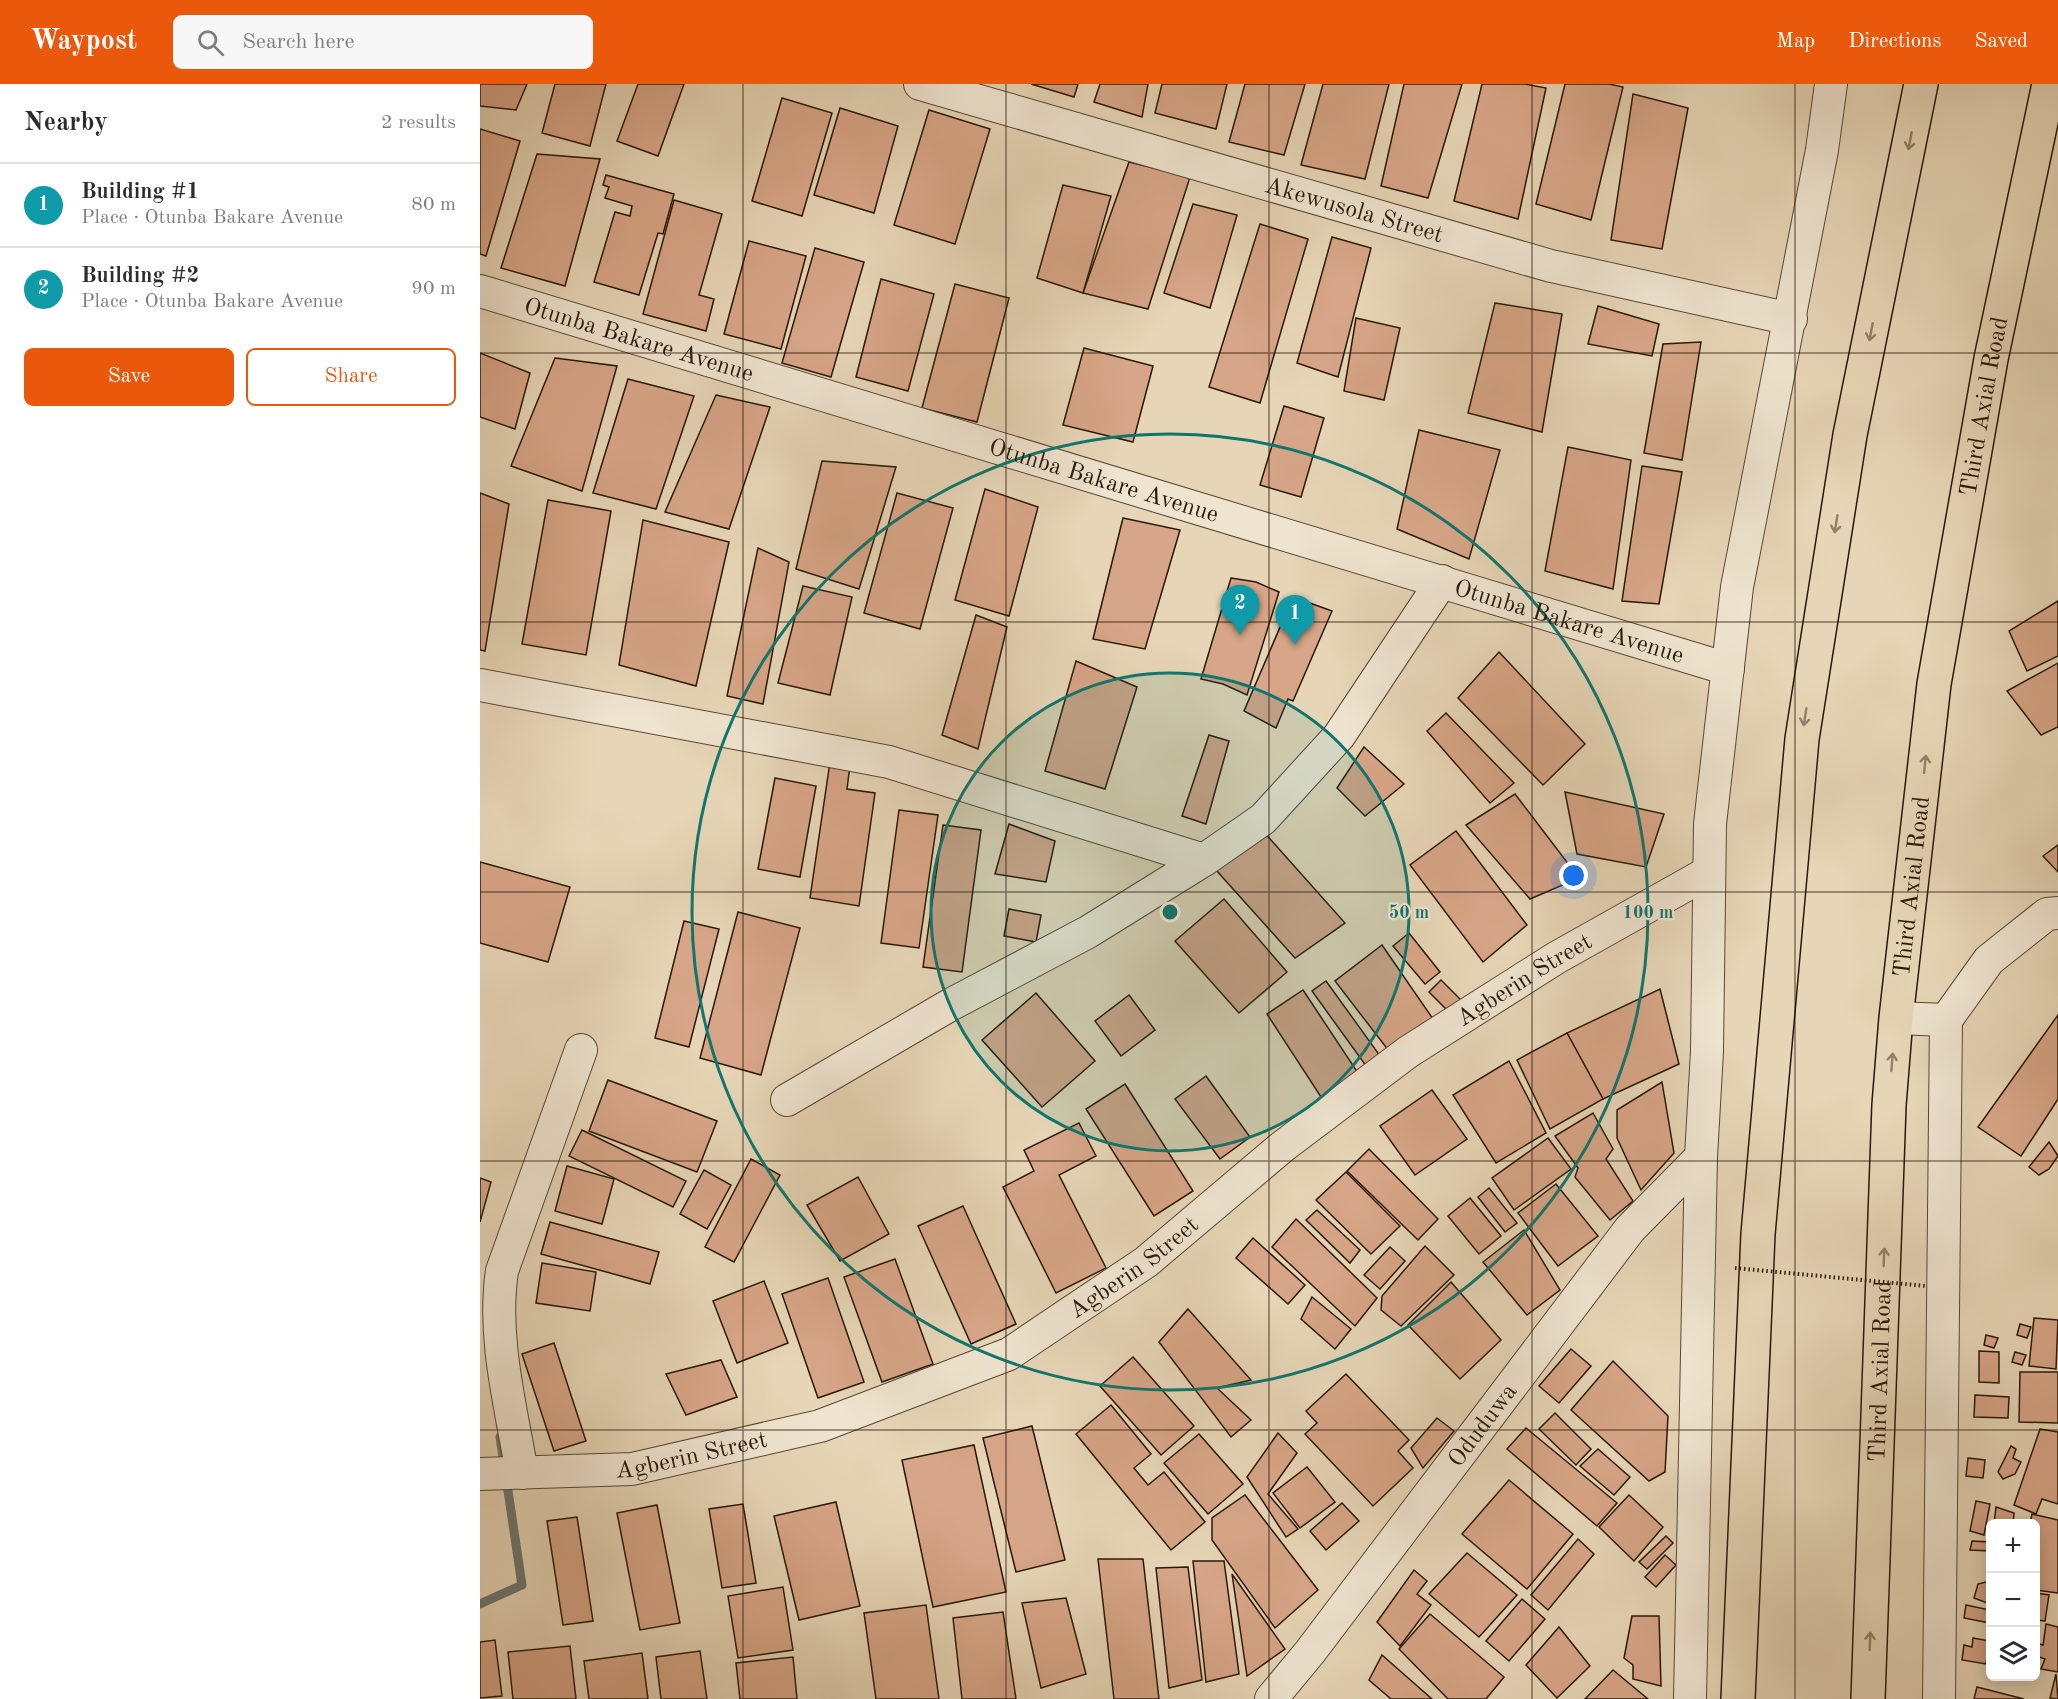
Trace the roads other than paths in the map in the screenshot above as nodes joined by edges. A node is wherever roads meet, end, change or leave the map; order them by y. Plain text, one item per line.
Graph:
1 (920, 84) edge
2 (1831, 84) edge
3 (1921, 84) edge
4 (2049, 84) edge
5 (480, 291) edge
6 (1791, 319) junction
7 (1442, 581) junction
8 (1728, 669) junction
9 (480, 685) edge
10 (1204, 860) junction
11 (1709, 872) junction
12 (2058, 913) edge
13 (1896, 1018) junction
14 (1946, 1020) junction
15 (581, 1050) dead end
16 (787, 1100) dead end
17 (1701, 1157) junction
18 (522, 1473) junction
19 (480, 1474) edge
20 (1272, 1699) edge
21 (1690, 1699) edge
22 (1738, 1699) edge
23 (1868, 1699) edge
24 (1939, 1699) edge

1 - 6 street, Akewusola Street
2 - 6 street
3 -> 22 highway
13 -> 4 highway, Third Axial Road
5 - 7 street, Otunba Bakare Avenue
6 - 8 street
7 - 8 street, Otunba Bakare Avenue
7 - 10 street
8 - 11 street
9 - 10 street
10 - 16 street
11 - 17 street
11 - 18 street, Agberin Street
12 - 14 street
13 - 14 street
23 -> 13 highway, Third Axial Road
14 - 24 street
15 - 18 street
17 - 20 street, Oduduwa
17 - 21 street
18 - 19 street, Agberin Street

